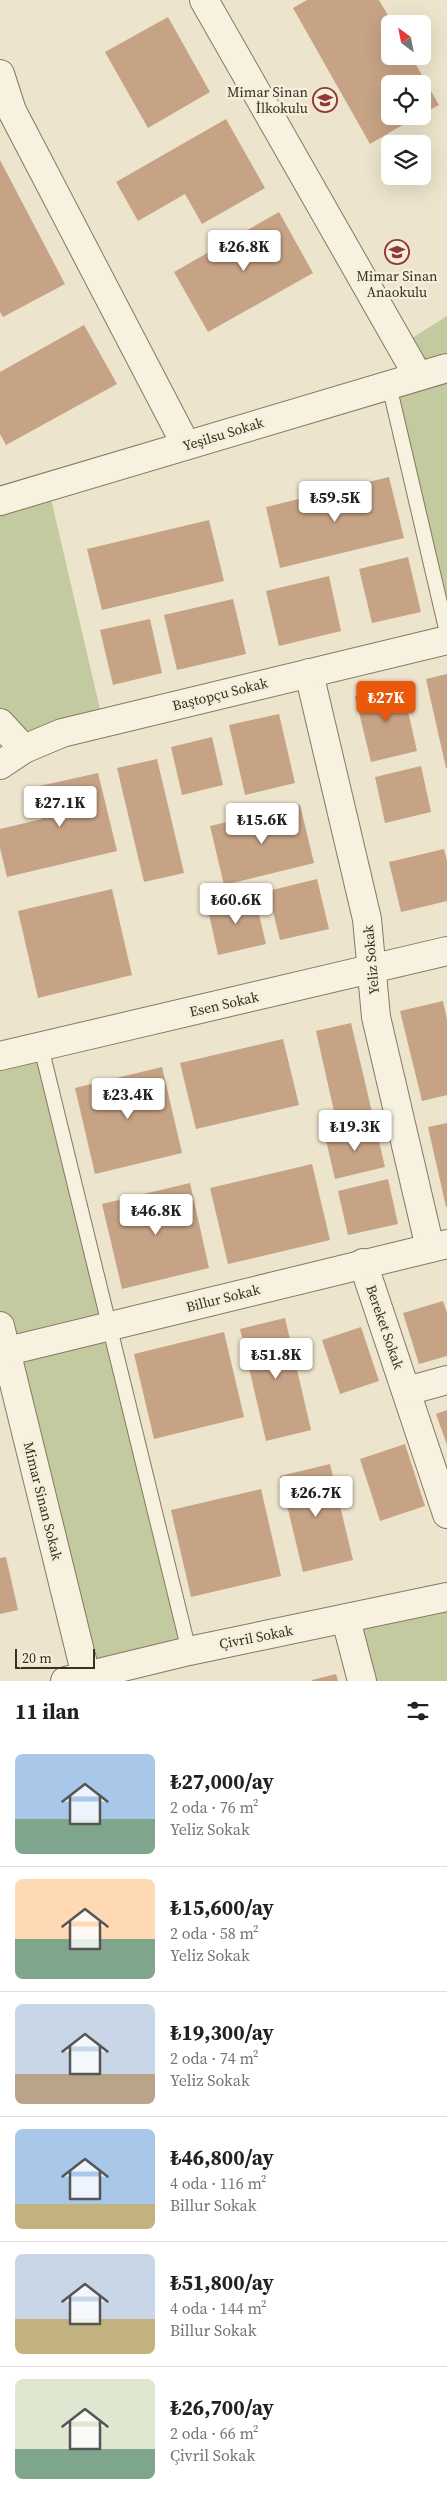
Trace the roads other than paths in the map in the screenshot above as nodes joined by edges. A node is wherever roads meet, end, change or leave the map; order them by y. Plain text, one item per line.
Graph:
1 (204, 0) edge
2 (0, 74) edge
3 (447, 368) edge
4 (418, 376) junction
5 (390, 385) junction
6 (186, 445) junction
7 (0, 501) edge
8 (447, 633) edge
9 (447, 640) edge
10 (309, 672) junction
11 (0, 723) edge
12 (24, 749) junction
13 (0, 765) edge
14 (447, 950) edge
15 (372, 968) junction
16 (41, 1047) junction
17 (0, 1056) edge
18 (438, 1246) edge
19 (363, 1263) junction
20 (109, 1326) junction
21 (2, 1344) edge
22 (447, 1380) edge
23 (407, 1391) junction
24 (447, 1514) edge
25 (447, 1598) edge
26 (346, 1620) junction
27 (189, 1651) junction
28 (76, 1678) edge
29 (362, 1681) edge

1 - 4 street
2 - 6 street
3 - 4 street, Yeşilsu Sokak
4 - 5 street, Yeşilsu Sokak
5 - 6 street, Yeşilsu Sokak
5 - 8 lane
6 - 7 street, Yeşilsu Sokak
9 - 10 street, Baştopçu Sokak
10 - 12 street, Baştopçu Sokak
10 - 15 street, Yeliz Sokak
11 - 12 street
12 - 13 street, Baştopçu Sokak
14 - 15 street, Esen Sokak
15 - 16 street, Esen Sokak
15 - 18 street, Yeliz Sokak
16 - 17 street, Esen Sokak
16 - 20 lane
18 - 19 street, Billur Sokak
19 - 20 street, Billur Sokak
19 - 23 street, Bereket Sokak
20 - 21 street, Billur Sokak
20 - 27 lane
21 - 28 street, Mimar Sinan Sokak
22 - 23 street
23 - 24 street, Bereket Sokak
25 - 26 street, Çivril Sokak
26 - 27 street, Çivril Sokak
26 - 29 street
27 - 28 street, Çivril Sokak

